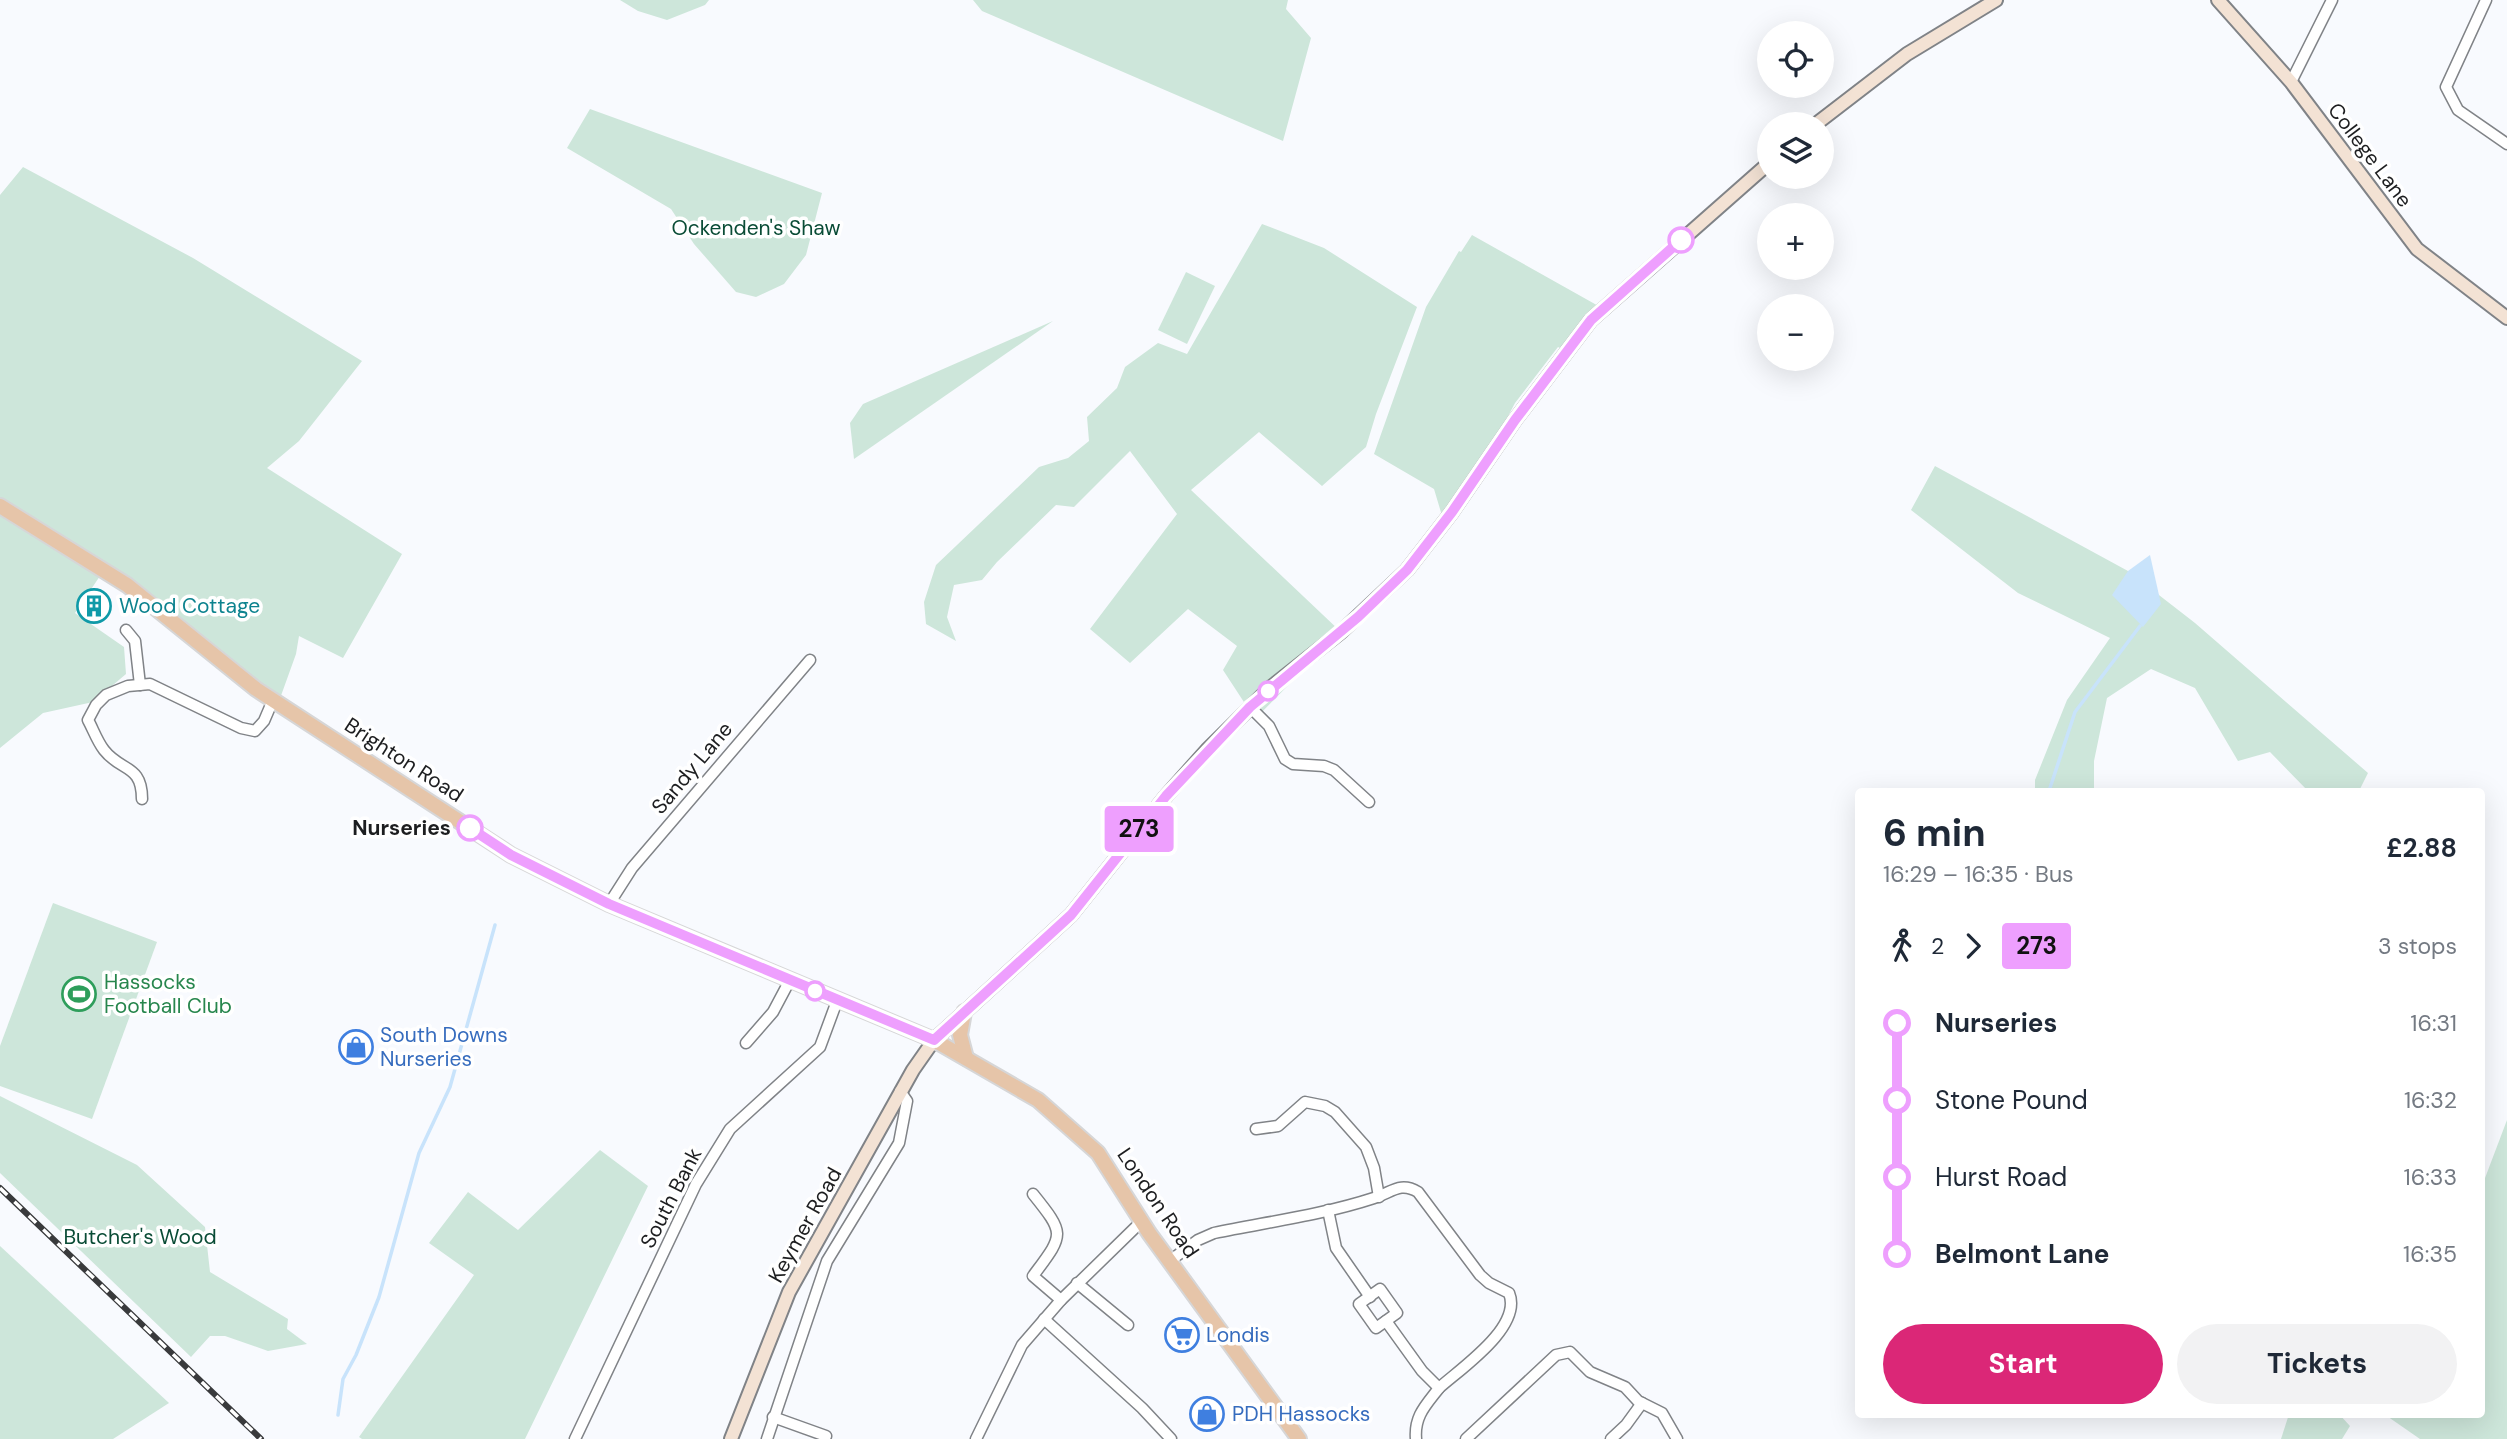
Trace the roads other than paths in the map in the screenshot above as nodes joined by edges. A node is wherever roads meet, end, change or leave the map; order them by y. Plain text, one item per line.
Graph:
1 (1996, 0) edge
2 (2218, 0) edge
3 (2332, 0) edge
4 (2486, 0) edge
5 (2291, 82) junction
6 (1831, 112) edge
7 (2507, 144) edge
8 (1757, 173) edge
9 (2507, 318) edge
10 (0, 506) edge
11 (126, 631) dead end
12 (810, 660) dead end
13 (140, 685) junction
14 (273, 700) junction
15 (1250, 707) junction
16 (142, 799) dead end
17 (1369, 802) dead end
18 (609, 904) junction
19 (790, 980) junction
20 (837, 1001) junction
21 (964, 1012) junction
22 (934, 1040) junction
23 (746, 1042) dead end
24 (966, 1058) junction
25 (900, 1091) junction
26 (1256, 1129) dead end
27 (1033, 1194) dead end
28 (1379, 1196) junction
29 (1328, 1210) junction
30 (1142, 1221) junction
31 (1171, 1261) junction
32 (1077, 1283) junction
33 (1370, 1297) junction
34 (1061, 1300) junction
35 (1044, 1319) junction
36 (1386, 1321) junction
37 (1128, 1325) dead end
38 (1439, 1388) junction
39 (1642, 1403) junction
40 (773, 1417) junction
41 (734, 1436) edge
42 (826, 1436) dead end
43 (575, 1439) edge
44 (722, 1439) edge
45 (767, 1439) edge
46 (976, 1439) edge
47 (1171, 1439) edge
48 (1299, 1439) edge
49 (1416, 1439) edge
50 (1466, 1439) edge
51 (1611, 1439) edge
52 (1677, 1439) edge

1 - 6 main road
2 - 5 main road, College Lane
3 - 5 street
4 - 7 street
5 - 9 main road, College Lane
8 - 15 main road, Keymer Road
10 - 14 main road, Brighton Road
11 - 13 street
12 - 18 street, Sandy Lane
13 - 14 street
13 - 16 street
14 - 18 main road, Brighton Road
15 - 17 street
15 - 21 main road, Keymer Road
18 - 19 main road, Brighton Road
19 - 20 main road, Brighton Road
19 - 23 street
20 - 22 main road, Brighton Road
20 - 43 street, South Bank
21 - 22 main road, Keymer Road
21 - 24 main road
22 - 24 main road, London Road
22 - 25 main road, Keymer Road
24 - 30 main road, London Road
25 - 40 street
25 - 41 main road, Keymer Road
26 - 28 street
27 - 34 street
28 - 29 street
28 - 38 street
29 - 31 street
29 - 33 street
30 - 31 main road, London Road
30 - 32 street
31 - 48 main road, London Road
32 - 34 street
32 - 37 street
33 - 36 street
33 - 36 street
34 - 35 street
35 - 46 street
35 - 47 street
36 - 38 street
38 - 49 street
39 - 50 street
39 - 51 street
39 - 52 street
40 - 42 street
40 - 45 street
41 - 44 street

